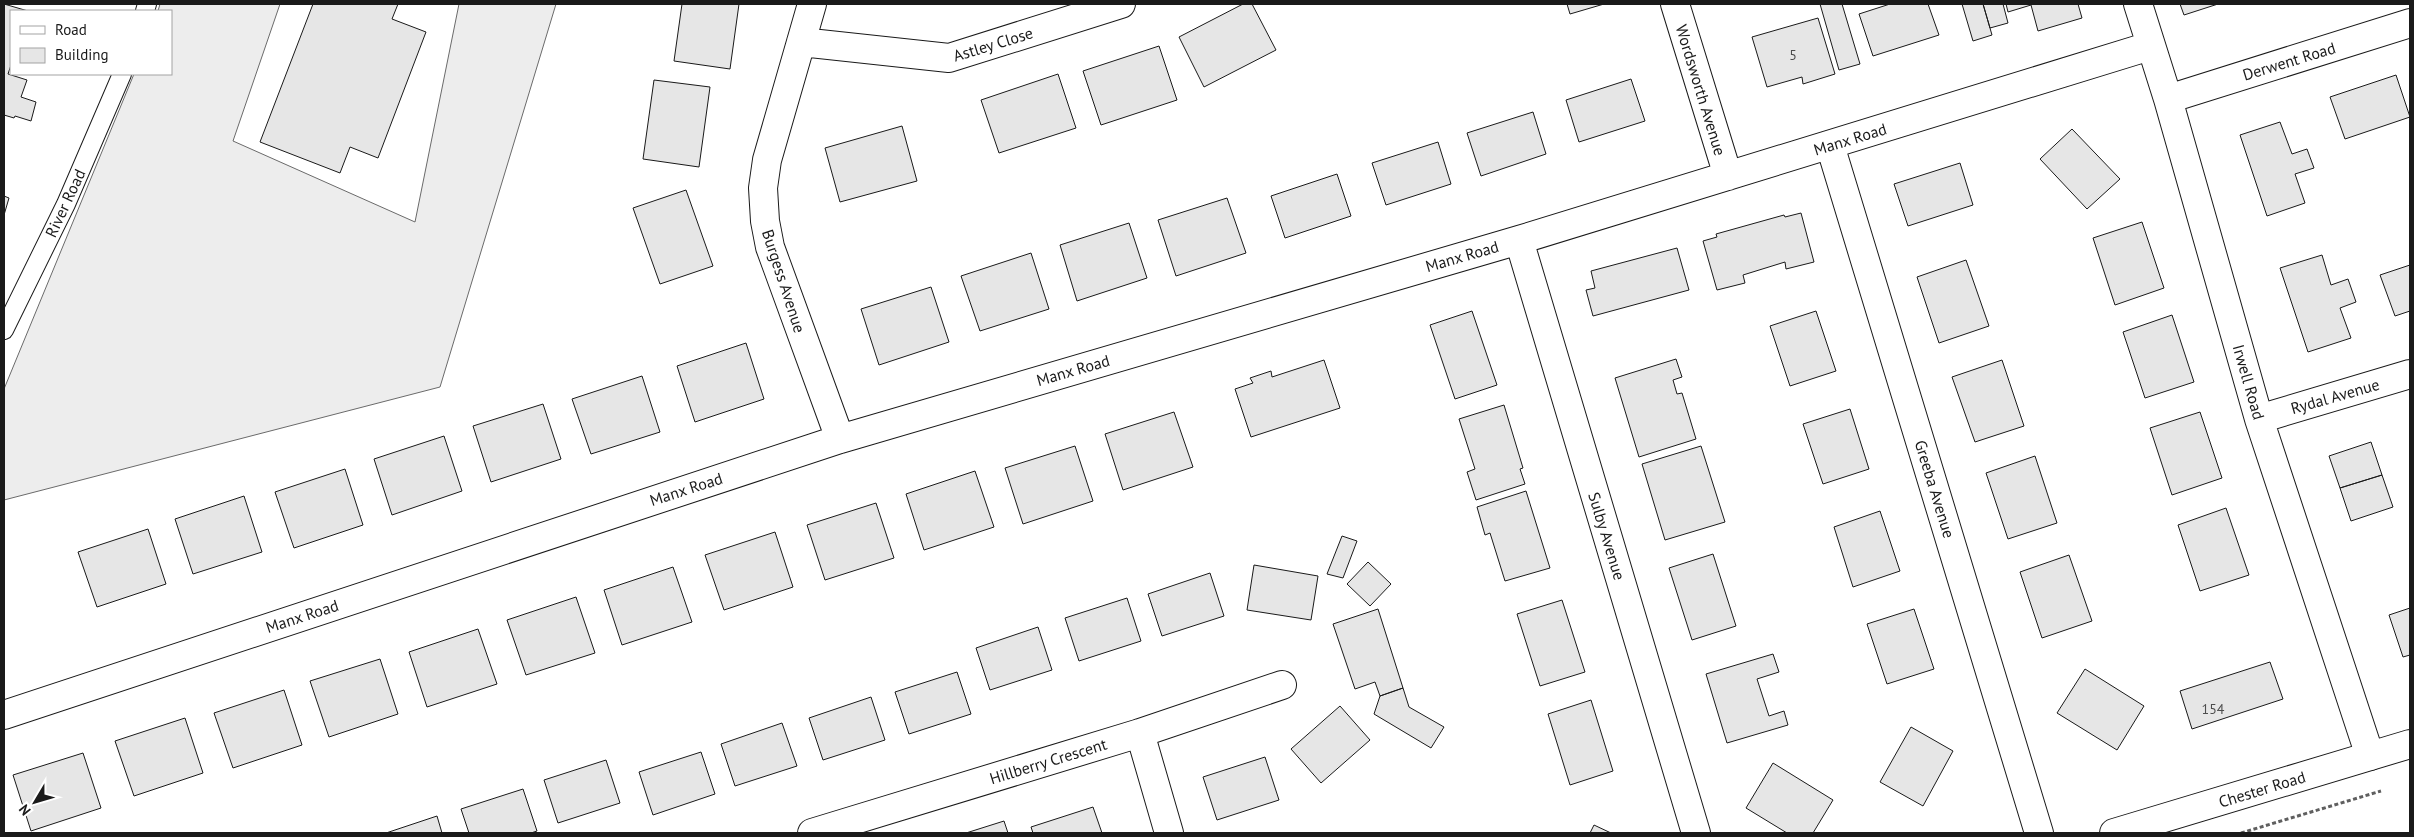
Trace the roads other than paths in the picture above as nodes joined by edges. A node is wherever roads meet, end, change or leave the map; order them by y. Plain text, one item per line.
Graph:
1 (812, 4) edge
2 (1121, 4) edge
3 (1675, 4) edge
4 (2138, 4) edge
5 (2410, 23) edge
6 (801, 42) junction
7 (2150, 46) junction
8 (122, 75) edge
9 (2168, 99) junction
10 (1830, 145) junction
11 (1728, 176) junction
12 (1519, 240) junction
13 (4, 330) edge
14 (2410, 374) edge
15 (2259, 419) junction
16 (840, 439) junction
17 (1282, 685) dead end
18 (4, 715) edge
19 (1140, 733) junction
20 (2410, 744) edge
21 (2370, 756) junction
22 (812, 833) edge
23 (1169, 833) edge
24 (1696, 833) edge
25 (2039, 833) edge
26 (2114, 833) edge

1 - 6 main road, Burgess Avenue
2 - 6 main road, Astley Close
3 - 11 main road, Wordsworth Avenue
4 - 7 main road, Irwell Road
5 - 9 main road, Derwent Road
6 - 16 main road, Burgess Avenue
7 - 9 main road, Irwell Road
7 - 10 main road, Manx Road
8 - 13 lane, River Road
9 - 15 main road, Irwell Road
10 - 11 main road, Manx Road
10 - 25 main road, Greeba Avenue
11 - 12 main road, Manx Road
12 - 16 main road, Manx Road
12 - 24 main road, Sulby Avenue
14 - 15 main road, Rydal Avenue
15 - 21 main road, Irwell Road
16 - 18 main road, Manx Road
17 - 19 main road, Hillberry Crescent
19 - 22 main road, Hillberry Crescent
19 - 23 main road
20 - 21 main road, Chester Road
21 - 26 main road, Chester Road

